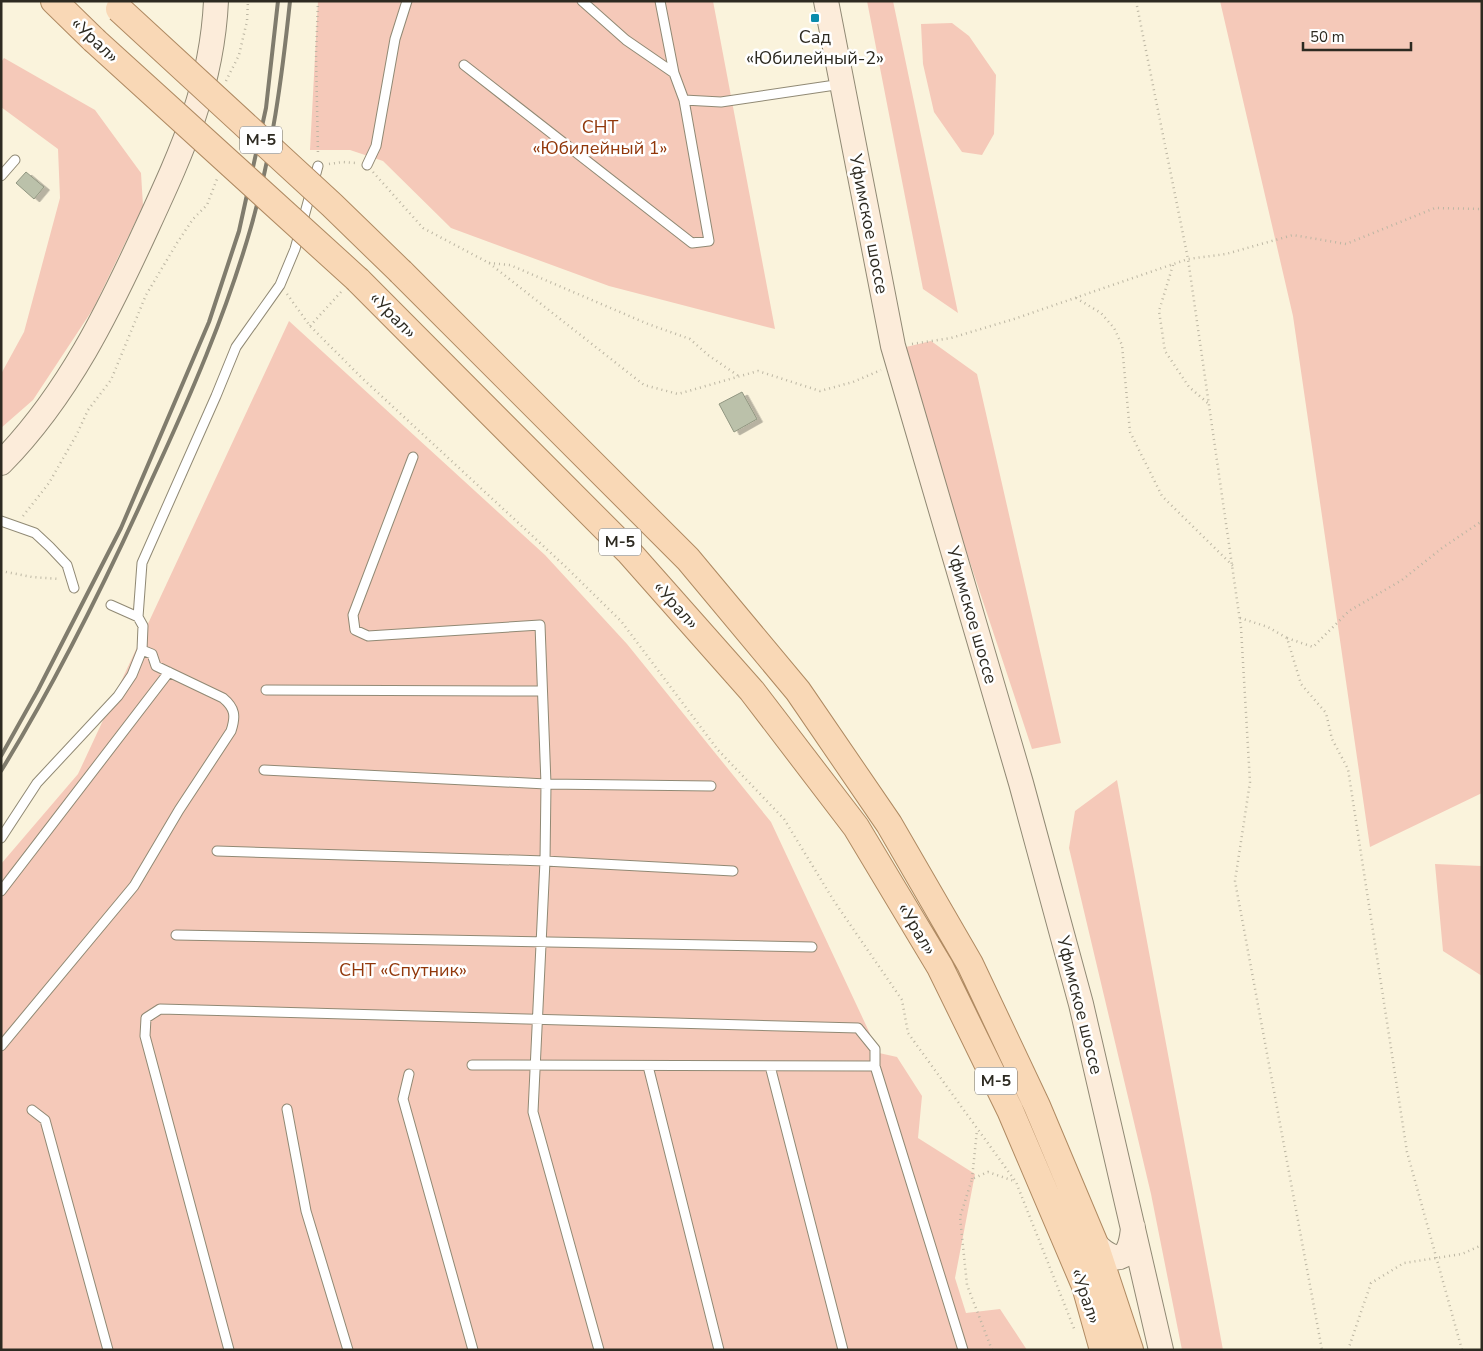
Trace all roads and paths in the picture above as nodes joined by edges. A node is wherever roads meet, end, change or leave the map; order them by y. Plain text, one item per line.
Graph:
1 (54, 1) edge
2 (216, 1) edge
3 (248, 1) edge
4 (318, 1) edge
5 (407, 1) edge
6 (582, 1) edge
7 (660, 1) edge
8 (826, 1) edge
9 (1136, 1) edge
10 (115, 5) edge
11 (464, 65) dead end
12 (674, 73) junction
13 (842, 84) junction
14 (225, 90) dead end
15 (684, 100) junction
16 (15, 160) dead end
17 (367, 165) junction
18 (318, 166) junction
19 (218, 173) dead end
20 (1, 176) edge
21 (1482, 209) edge
22 (1188, 259) junction
23 (489, 263) junction
24 (1173, 265) junction
25 (351, 284) junction
26 (1076, 298) junction
27 (310, 326) dead end
28 (895, 354) junction
29 (740, 377) junction
30 (1209, 404) junction
31 (413, 456) dead end
32 (1, 463) edge
33 (1, 521) edge
34 (1482, 521) edge
35 (16, 526) junction
36 (1233, 566) junction
37 (1, 571) edge
38 (72, 584) joint
39 (111, 605) dead end
40 (138, 617) junction
41 (1240, 618) junction
42 (1287, 638) junction
43 (142, 650) junction
44 (169, 672) junction
45 (266, 690) dead end
46 (542, 691) junction
47 (264, 770) dead end
48 (546, 784) junction
49 (711, 786) dead end
50 (1, 838) edge
51 (217, 851) dead end
52 (545, 861) junction
53 (733, 871) dead end
54 (1, 891) edge
55 (176, 935) dead end
56 (542, 942) junction
57 (812, 947) dead end
58 (537, 1018) junction
59 (1, 1046) edge
60 (472, 1065) dead end
61 (536, 1066) junction
62 (648, 1066) junction
63 (770, 1066) junction
64 (875, 1066) junction
65 (409, 1074) dead end
66 (287, 1109) dead end
67 (32, 1110) dead end
68 (977, 1129) dead end
69 (972, 1179) junction
70 (1016, 1182) dead end
71 (1133, 1225) junction
72 (1096, 1244) junction
73 (1482, 1245) edge
74 (1436, 1258) junction
75 (108, 1350) edge
76 (229, 1350) edge
77 (348, 1350) edge
78 (473, 1350) edge
79 (599, 1350) edge
80 (719, 1350) edge
81 (843, 1350) edge
82 (963, 1350) edge
83 (992, 1350) edge
84 (1103, 1350) edge
85 (1130, 1350) edge
86 (1160, 1350) edge
87 (1322, 1350) edge
88 (1348, 1350) edge
89 (1462, 1350) edge

1 - 25 main road, «Урал» / М-5, bridge
2 - 32 main road
3 - 14 path
4 - 18 path
5 - 17 lane
6 - 12 lane
7 - 12 lane
8 - 13 main road, Уфимское шоссе
9 - 22 path
10 - 72 main road, «Урал» / М-5, bridge
11 - 15 lane
12 - 15 lane
13 - 15 lane
13 - 28 main road, Уфимское шоссе
16 - 20 lane
17 - 18 path
17 - 23 path
18 - 40 lane
19 - 35 path
21 - 22 path
22 - 24 path
22 - 30 path
23 - 29 path
23 - 29 path
24 - 26 path
24 - 30 path
25 - 27 path
25 - 84 main road, «Урал» / М-5
26 - 28 path
26 - 36 path
28 - 29 path
28 - 71 main road, Уфимское шоссе
30 - 36 path
31 - 46 lane
33 - 35 lane
34 - 42 path
35 - 38 lane
36 - 41 path
37 - 38 path
39 - 40 lane
40 - 43 lane
41 - 42 path
41 - 87 path
42 - 74 path
43 - 44 lane
43 - 50 lane
44 - 54 lane
44 - 59 lane
45 - 46 lane
46 - 48 lane
47 - 48 lane
48 - 49 lane
48 - 52 lane
51 - 52 lane
52 - 53 lane
52 - 56 lane
55 - 56 lane
56 - 57 lane
56 - 58 lane
58 - 61 lane
58 - 64 lane
58 - 76 lane
60 - 61 lane
61 - 62 lane
61 - 79 lane
62 - 63 lane
62 - 80 lane
63 - 64 lane
63 - 81 lane
64 - 82 lane
65 - 78 lane
66 - 77 lane
67 - 75 lane
68 - 69 path
69 - 70 path
69 - 83 path
71 - 72 main road
71 - 86 main road, Уфимское шоссе
72 - 85 main road, «Урал» / М-5
73 - 74 path
74 - 88 path
74 - 89 path

